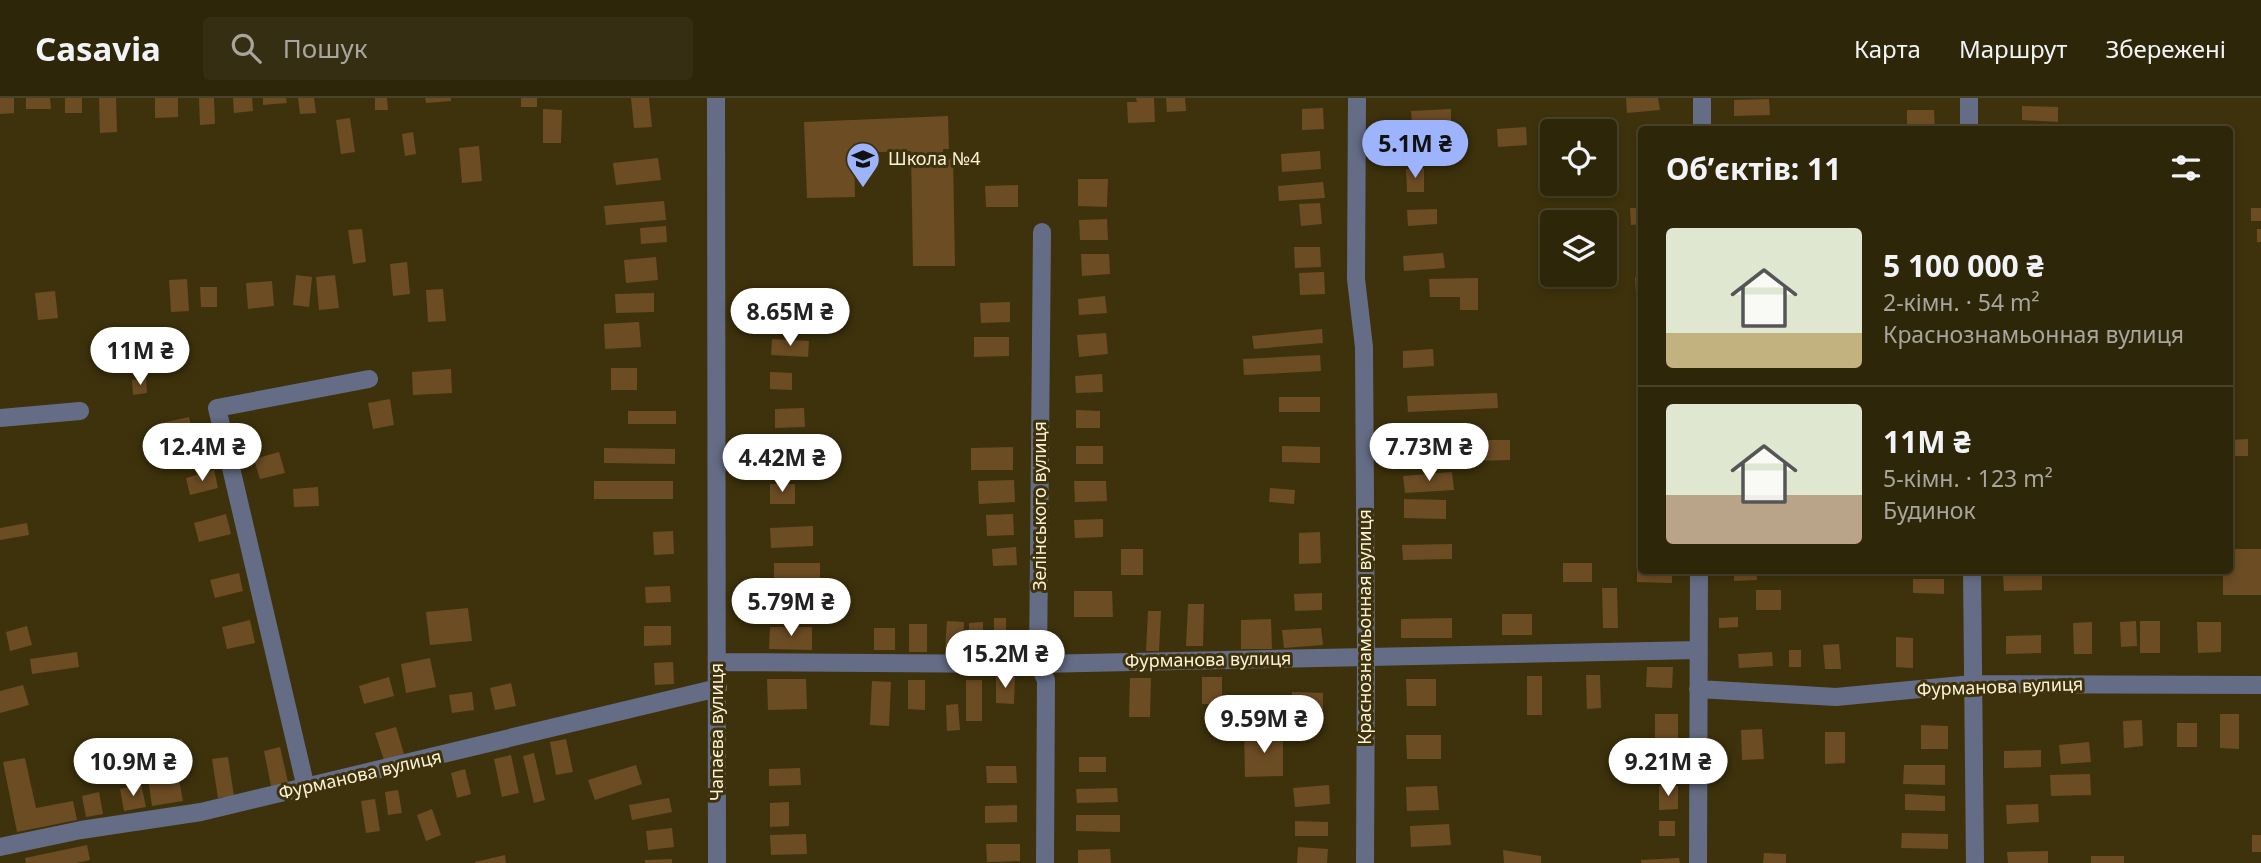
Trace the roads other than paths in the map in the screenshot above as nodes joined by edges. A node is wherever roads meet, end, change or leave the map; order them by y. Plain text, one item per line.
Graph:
1 (716, 98) edge
2 (1357, 98) edge
3 (1702, 98) edge
4 (1969, 98) edge
5 (1702, 126) edge
6 (1969, 126) edge
7 (1042, 232) dead end
8 (369, 379) dead end
9 (80, 411) dead end
10 (0, 418) edge
11 (1699, 574) edge
12 (1972, 574) edge
13 (1698, 650) junction
14 (1366, 656) junction
15 (717, 662) junction
16 (1038, 664) junction
17 (1973, 684) junction
18 (2261, 685) edge
19 (718, 688) junction
20 (1698, 689) junction
21 (306, 788) junction
22 (0, 847) edge
23 (1698, 862) edge
24 (717, 863) edge
25 (1045, 863) edge
26 (1365, 863) edge
27 (1975, 863) edge

1 - 15 street, Чапаєва вулиця
2 - 14 street, Краснознамьонная вулиця
3 - 5 street
4 - 6 street
7 - 16 street, Зелінського вулиця
8 - 21 street
9 - 10 street
11 - 13 street
12 - 17 street
13 - 14 street, Фурманова вулиця
13 - 20 street
14 - 16 street, Фурманова вулиця
14 - 26 street, Краснознамьонная вулиця
15 - 16 street, Фурманова вулиця
15 - 19 street, Чапаєва вулиця
16 - 25 street, Зелінського вулиця
17 - 18 street, Фурманова вулиця
17 - 20 street, Фурманова вулиця
17 - 27 street
19 - 21 street, Фурманова вулиця
19 - 24 street, Чапаєва вулиця
20 - 23 street
21 - 22 street, Фурманова вулиця

